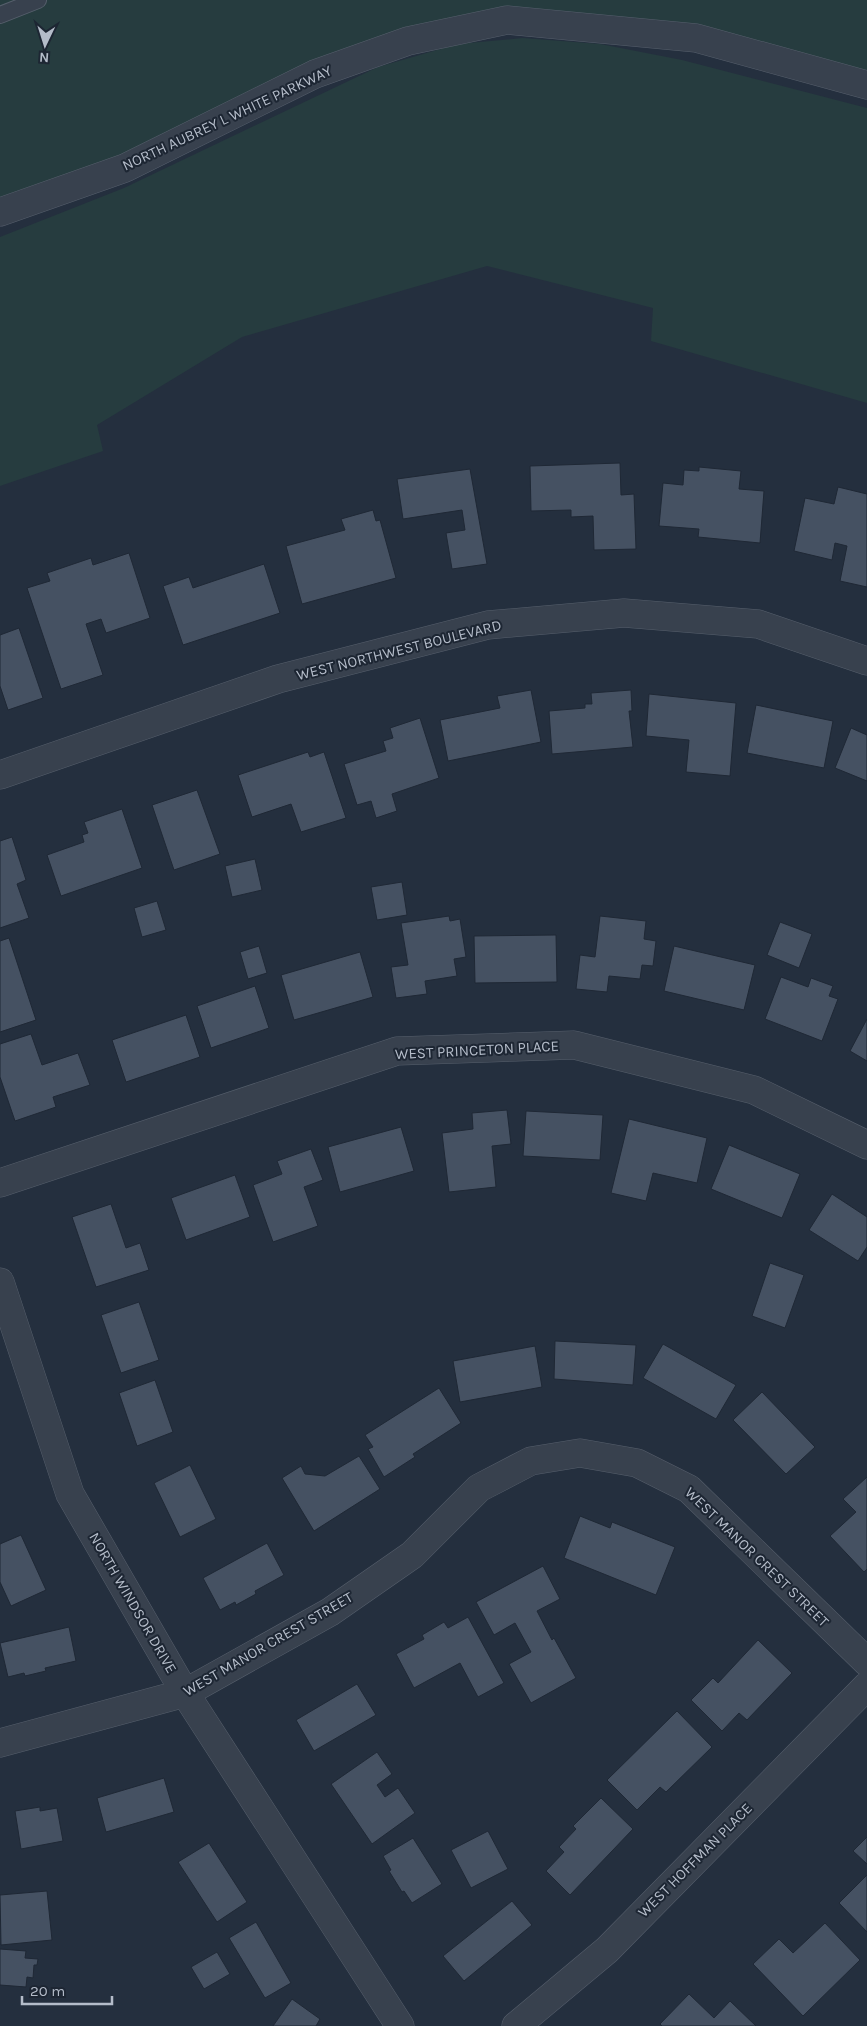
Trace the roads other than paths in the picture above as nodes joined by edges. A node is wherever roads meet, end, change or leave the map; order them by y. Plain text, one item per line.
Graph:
1 (38, 0) edge
2 (0, 15) edge
3 (867, 86) edge
4 (0, 212) edge
5 (867, 661) edge
6 (0, 774) edge
7 (867, 1145) edge
8 (0, 1183) edge
9 (0, 1282) edge
10 (867, 1662) edge
11 (867, 1686) edge
12 (185, 1693) junction
13 (0, 1742) edge
14 (400, 2026) edge
15 (516, 2026) edge

1 - 2 lane
3 - 4 street, NORTH AUBREY L WHITE PARKWAY
5 - 6 street, WEST NORTHWEST BOULEVARD
7 - 8 street, WEST PRINCETON PLACE
9 - 12 street, NORTH WINDSOR DRIVE
10 - 12 street, WEST MANOR CREST STREET
11 - 15 street, WEST HOFFMAN PLACE
12 - 13 street, WEST MANOR CREST STREET
12 - 14 street, NORTH WINDSOR DRIVE

